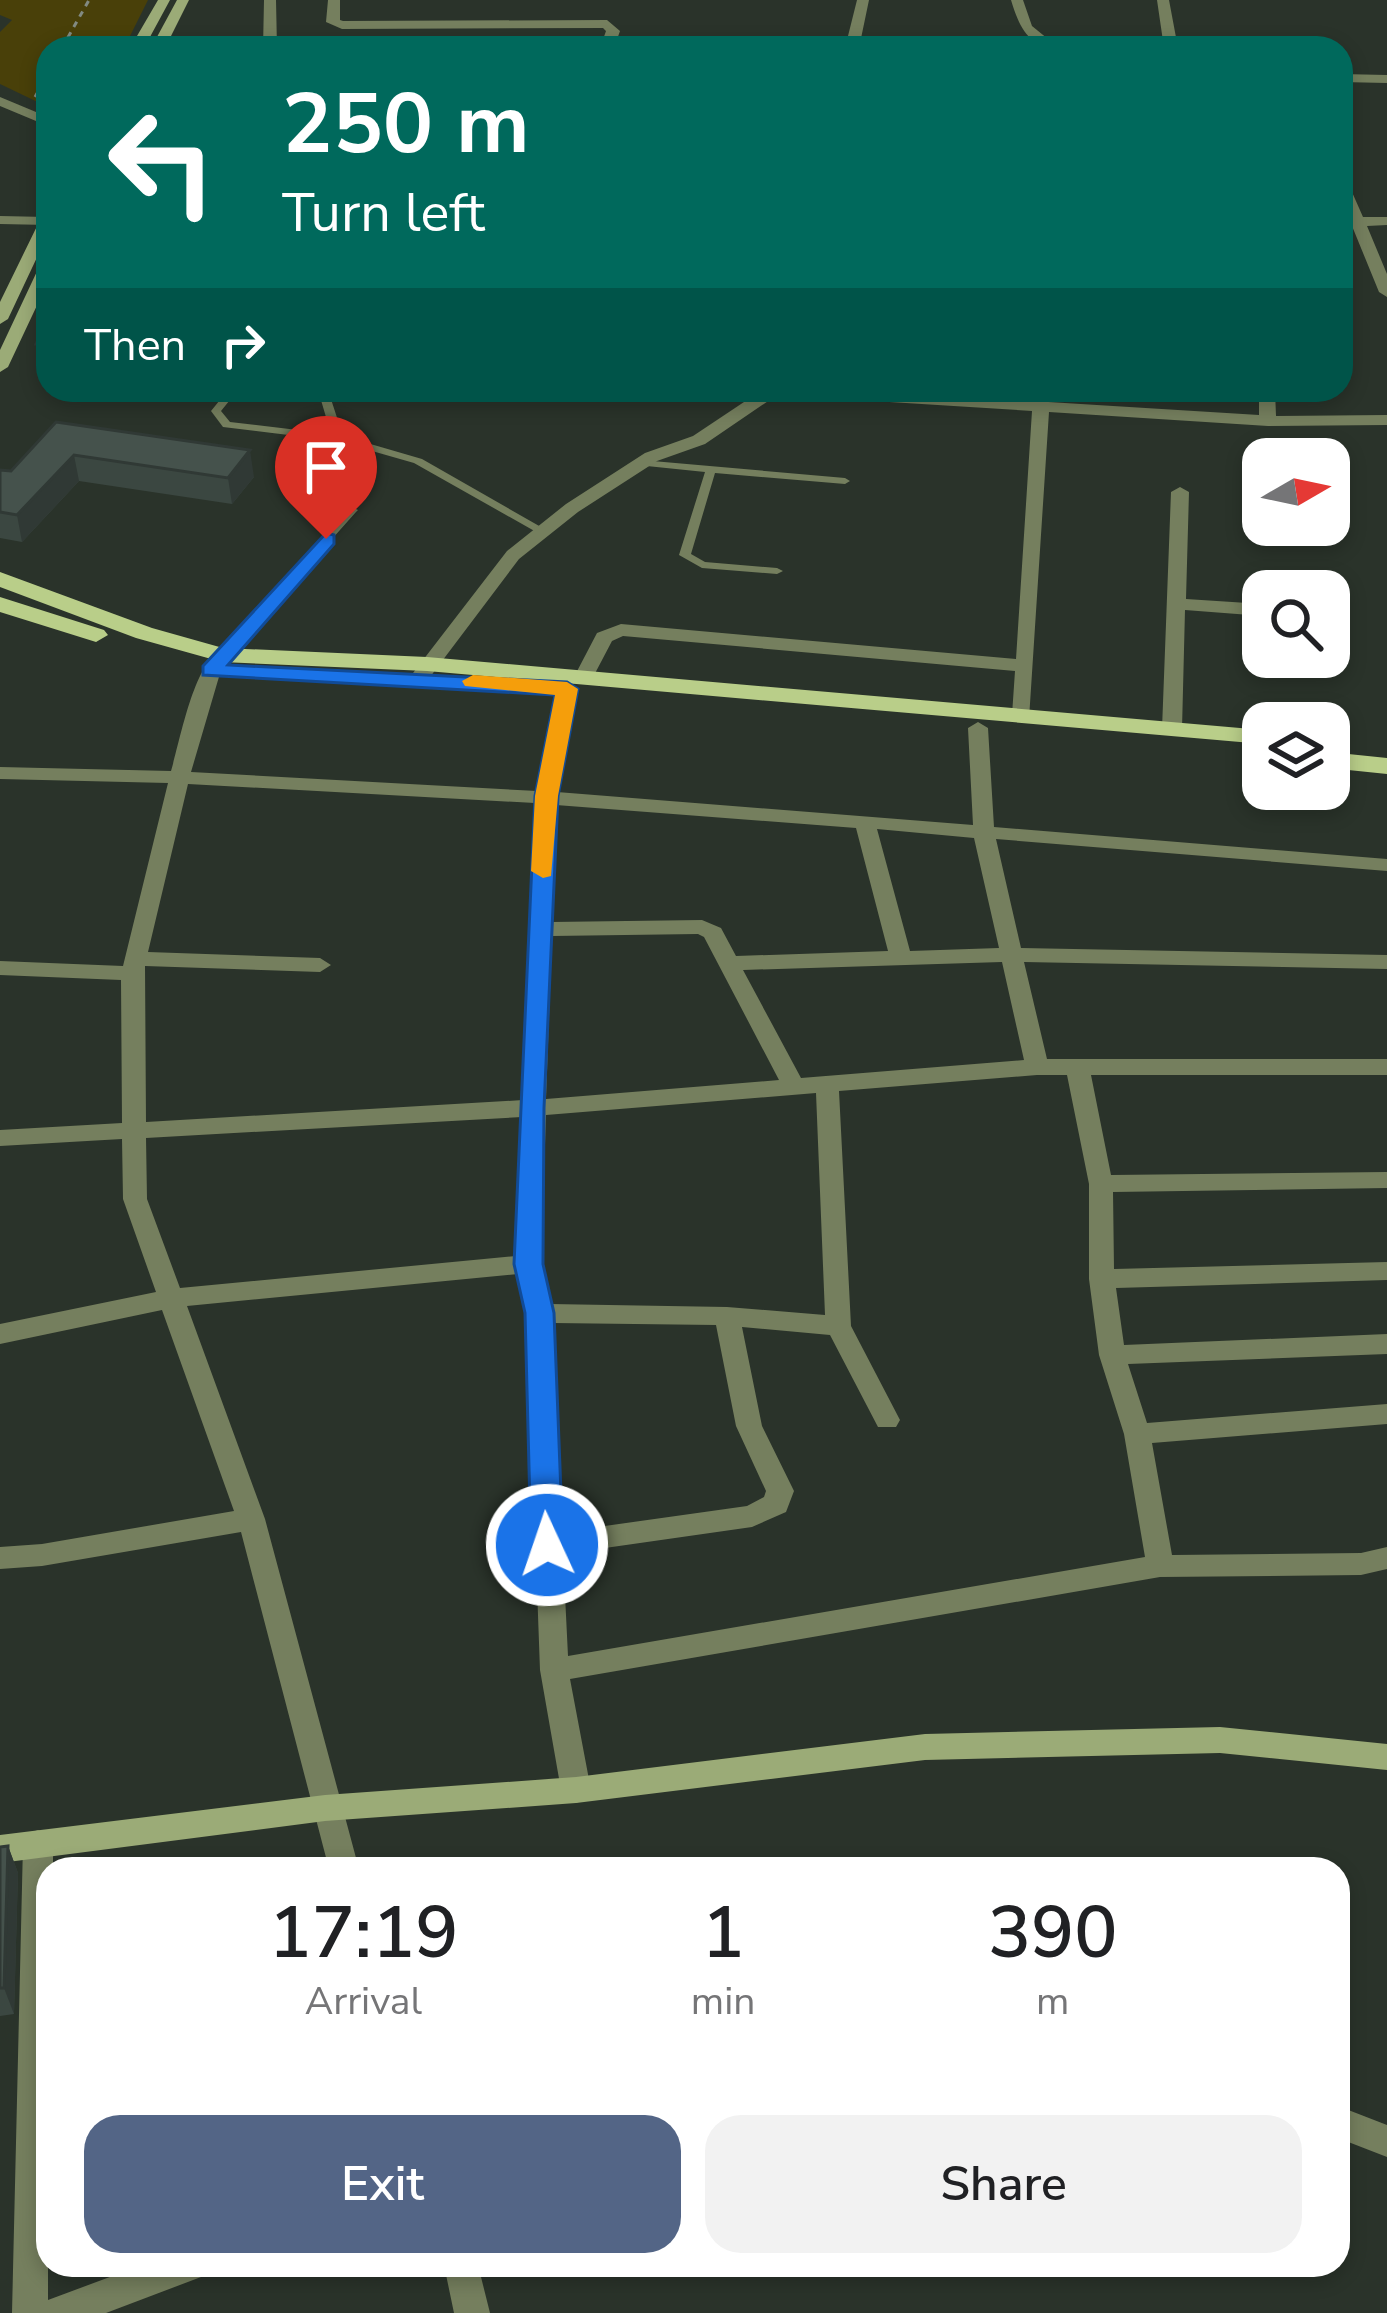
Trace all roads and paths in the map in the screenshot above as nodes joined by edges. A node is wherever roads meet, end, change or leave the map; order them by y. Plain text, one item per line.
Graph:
1 (89, 0) edge
2 (164, 0) edge
3 (183, 0) edge
4 (270, 0) edge
5 (334, 0) edge
6 (863, 0) edge
7 (1017, 0) edge
8 (1163, 0) edge
9 (69, 36) edge
10 (144, 36) edge
11 (164, 36) edge
12 (270, 36) edge
13 (610, 36) edge
14 (855, 36) edge
15 (1036, 36) edge
16 (1170, 36) edge
17 (1353, 78) edge
18 (1387, 79) edge
19 (0, 101) edge
20 (36, 117) edge
21 (1353, 207) edge
22 (0, 220) edge
23 (36, 220) edge
24 (1387, 221) edge
25 (1353, 223) edge
26 (1361, 223) junction
27 (36, 241) edge
28 (36, 292) edge
29 (1387, 292) edge
30 (5, 299) edge
31 (32, 299) junction
32 (0, 319) edge
33 (0, 367) edge
34 (223, 402) edge
35 (327, 402) edge
36 (757, 402) edge
37 (1028, 402) edge
38 (1044, 402) edge
39 (1126, 402) edge
40 (1267, 402) edge
41 (1127, 412) junction
42 (1387, 420) edge
43 (1268, 421) junction
44 (338, 438) junction
45 (641, 463) junction
46 (711, 469) junction
47 (845, 481) dead end
48 (1180, 492) dead end
49 (352, 510) dead end
50 (542, 532) junction
51 (777, 571) dead end
52 (0, 579) edge
53 (0, 604) edge
54 (1176, 604) junction
55 (1242, 609) edge
56 (217, 663) junction
57 (1025, 666) junction
58 (423, 670) junction
59 (576, 683) junction
60 (1022, 715) junction
61 (978, 728) junction
62 (1172, 729) junction
63 (1242, 735) edge
64 (1350, 745) edge
65 (1387, 748) edge
66 (1242, 752) edge
67 (1350, 762) edge
68 (1387, 766) edge
69 (0, 773) edge
70 (180, 776) junction
71 (546, 796) junction
72 (866, 826) junction
73 (984, 834) junction
74 (1387, 865) edge
75 (540, 928) junction
76 (1012, 955) junction
77 (901, 958) junction
78 (1387, 962) edge
79 (728, 963) junction
80 (320, 964) dead end
81 (134, 966) junction
82 (0, 968) edge
83 (1077, 1065) junction
84 (1037, 1067) junction
85 (1387, 1067) edge
86 (793, 1085) junction
87 (827, 1085) junction
88 (531, 1108) junction
89 (134, 1127) junction
90 (0, 1138) edge
91 (1387, 1180) edge
92 (1101, 1184) junction
93 (528, 1264) junction
94 (1387, 1271) edge
95 (1102, 1280) junction
96 (174, 1298) junction
97 (540, 1313) junction
98 (727, 1316) junction
99 (838, 1326) junction
100 (0, 1334) edge
101 (1387, 1344) edge
102 (1112, 1355) junction
103 (1387, 1414) edge
104 (887, 1420) dead end
105 (1137, 1435) junction
106 (251, 1519) junction
107 (547, 1545) junction
108 (0, 1558) edge
109 (1387, 1558) edge
110 (1160, 1567) junction
111 (554, 1670) junction
112 (1387, 1757) edge
113 (576, 1790) junction
114 (325, 1808) junction
115 (38, 1844) junction
116 (0, 1849) edge
117 (38, 1857) edge
118 (340, 1857) edge
119 (36, 1948) edge
120 (1350, 2127) edge
121 (1387, 2141) edge
122 (156, 2277) edge
123 (464, 2277) edge
124 (29, 2313) edge
125 (59, 2313) edge
126 (472, 2313) edge

1 - 9 path
2 - 10 street
3 - 11 street
4 - 12 street
5 - 13 street
6 - 14 street
7 - 15 street
8 - 16 street
17 - 18 street
19 - 20 street
21 - 26 street
22 - 23 street
24 - 26 street
25 - 26 street
26 - 29 street
27 - 30 street
28 - 31 street
30 - 31 street
30 - 32 street
31 - 33 street
34 - 44 lane
35 - 44 lane
36 - 45 street
37 - 57 street
38 - 41 street
39 - 41 street
40 - 43 street
41 - 43 street
42 - 43 street
44 - 50 lane
45 - 46 lane
45 - 50 street
46 - 47 lane
46 - 51 lane
48 - 54 street
49 - 56 lane
50 - 58 street
52 - 56 main road
53 - 56 main road
54 - 55 street
54 - 62 street
56 - 58 main road
56 - 70 street
57 - 59 street
57 - 60 street
58 - 59 main road
59 - 60 main road
59 - 61 main road
59 - 71 street
60 - 62 main road
61 - 66 main road
61 - 73 street
62 - 63 main road
64 - 65 main road
67 - 68 main road
69 - 70 street
70 - 71 street
70 - 81 street
71 - 72 street
71 - 75 street
72 - 73 street
72 - 77 street
73 - 74 street
73 - 76 street
75 - 79 street
75 - 88 street
76 - 77 street
76 - 78 street
76 - 84 street
77 - 79 street
79 - 86 street
80 - 81 street
81 - 82 street
81 - 89 street
83 - 84 street
83 - 85 street
83 - 92 street
84 - 87 street
86 - 87 street
86 - 88 street
87 - 99 street
88 - 89 street
88 - 93 street
89 - 90 street
89 - 96 street
91 - 92 street
92 - 95 street
93 - 96 street
93 - 97 street
94 - 95 street
95 - 102 street
96 - 100 street
96 - 106 street
97 - 98 street
97 - 107 street
98 - 99 street
98 - 107 street
99 - 104 street
101 - 102 street
102 - 105 street
103 - 105 street
105 - 110 street
106 - 108 street
106 - 114 street
107 - 111 street
109 - 110 street
110 - 111 street
111 - 113 street
112 - 113 street
113 - 114 street
114 - 115 street
114 - 118 street
115 - 116 street
115 - 117 street
119 - 124 street
120 - 121 street
122 - 125 street
123 - 126 street

